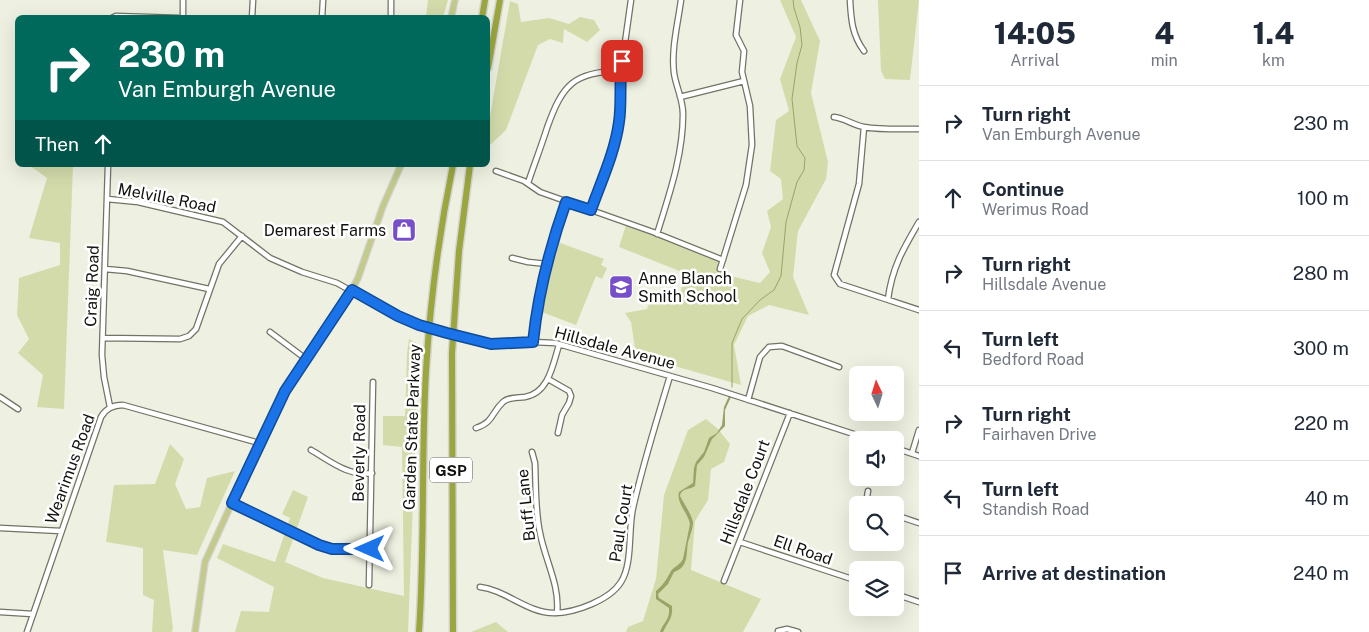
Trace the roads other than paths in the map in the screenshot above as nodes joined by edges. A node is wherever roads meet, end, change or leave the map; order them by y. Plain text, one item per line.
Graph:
1 (183, 0) edge
2 (253, 0) edge
3 (323, 0) edge
4 (391, 0) edge
5 (455, 0) edge
6 (485, 0) edge
7 (500, 0) edge
8 (631, 0) edge
9 (681, 0) edge
10 (740, 0) edge
11 (850, 0) edge
12 (181, 15) edge
13 (252, 15) edge
14 (322, 15) edge
15 (391, 15) edge
16 (452, 15) edge
17 (482, 15) edge
18 (864, 51) dead end
19 (490, 57) edge
20 (621, 71) junction
21 (744, 81) junction
22 (680, 96) junction
23 (834, 117) dead end
24 (864, 127) junction
25 (919, 130) edge
26 (108, 167) edge
27 (400, 167) edge
28 (453, 167) edge
29 (470, 167) edge
30 (496, 171) dead end
31 (528, 183) junction
32 (107, 199) junction
33 (566, 202) junction
34 (591, 210) junction
35 (919, 222) edge
36 (657, 234) junction
37 (242, 236) junction
38 (512, 258) dead end
39 (723, 260) junction
40 (547, 264) junction
41 (105, 269) junction
42 (720, 269) dead end
43 (209, 289) junction
44 (352, 290) junction
45 (888, 299) junction
46 (919, 310) edge
47 (270, 332) dead end
48 (103, 338) junction
49 (533, 342) junction
50 (559, 345) junction
51 (306, 359) junction
52 (839, 367) dead end
53 (670, 376) junction
54 (548, 379) junction
55 (373, 382) dead end
56 (0, 398) edge
57 (748, 400) junction
58 (110, 407) junction
59 (18, 409) dead end
60 (790, 413) junction
61 (476, 428) dead end
62 (919, 430) edge
63 (849, 432) edge
64 (558, 433) dead end
65 (259, 443) junction
66 (311, 450) dead end
67 (904, 451) edge
68 (532, 452) dead end
69 (912, 453) junction
70 (919, 456) edge
71 (372, 473) junction
72 (868, 491) dead end
73 (867, 496) edge
74 (232, 503) junction
75 (904, 519) edge
76 (919, 524) edge
77 (0, 528) edge
78 (61, 531) junction
79 (740, 542) junction
80 (370, 549) junction
81 (849, 578) edge
82 (724, 581) dead end
83 (369, 584) dead end
84 (480, 587) dead end
85 (904, 597) edge
86 (919, 602) edge
87 (0, 612) edge
88 (557, 613) junction
89 (33, 614) junction
90 (778, 631) dead end
91 (27, 632) edge
92 (196, 632) edge
93 (419, 632) edge
94 (453, 632) edge
95 (798, 632) edge

1 - 12 street
2 - 13 street
3 - 14 street
4 - 15 street
5 - 16 main road
6 - 17 highway
7 - 19 highway
8 - 20 street
9 - 22 street
10 - 21 street
11 - 18 street
20 - 31 street
20 - 34 street
21 - 22 street
21 - 39 street
22 - 36 street
23 - 24 street
24 - 25 street
24 - 45 street
26 - 32 street, Craig Road
27 - 44 main road
28 - 93 highway, Garden State Parkway / GSP
29 - 94 highway, GSP
30 - 31 street
31 - 33 street
32 - 37 street, Melville Road
32 - 41 street, Craig Road
33 - 34 street
33 - 40 street
34 - 36 street
35 - 45 street
36 - 39 street
37 - 43 street
37 - 44 street, Melville Road
38 - 40 street
39 - 42 street
40 - 49 street
41 - 43 street
41 - 48 street, Craig Road
43 - 48 street
44 - 49 street, Hillsdale Avenue, bridge
44 - 51 main road
45 - 46 street
47 - 51 street
48 - 58 street, Craig Road
49 - 50 street, Hillsdale Avenue
50 - 53 street, Hillsdale Avenue
50 - 54 street
51 - 65 main road
52 - 57 street
53 - 57 street, Hillsdale Avenue
53 - 88 street, Paul Court
54 - 61 street
54 - 64 street
55 - 71 street, Beverly Road
56 - 59 street
57 - 60 street, Hillsdale Avenue
58 - 65 street, Wearimus Road
58 - 78 street, Wearimus Road
60 - 63 street, Hillsdale Avenue
60 - 79 street, Hillsdale Court
62 - 69 street
65 - 74 main road
66 - 71 street
67 - 69 street
68 - 88 street, Buff Lane
69 - 70 street
71 - 80 street, Beverly Road
72 - 73 street
74 - 80 street
74 - 92 main road
75 - 76 street
77 - 78 street
78 - 89 street, Wearimus Road
79 - 81 street, Ell Road
79 - 82 street, Hillsdale Court
80 - 83 street, Beverly Road
84 - 88 street, Paul Court
85 - 86 street
87 - 89 street
89 - 91 street, Wearimus Road
90 - 95 street

